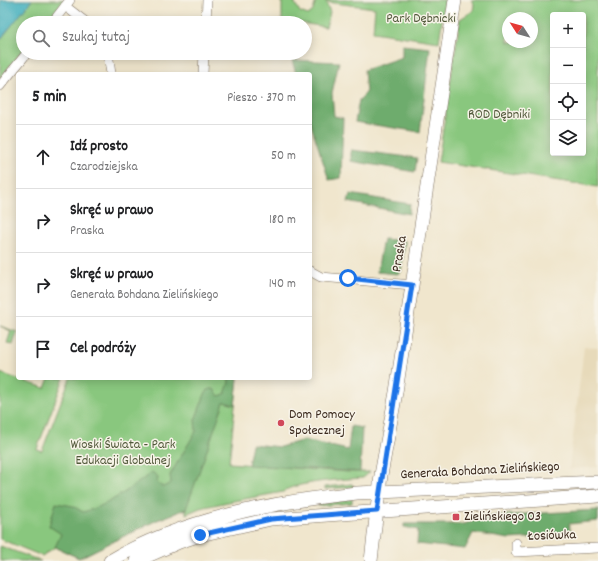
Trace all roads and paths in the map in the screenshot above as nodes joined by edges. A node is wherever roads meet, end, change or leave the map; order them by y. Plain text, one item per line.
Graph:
1 (207, 0) edge
2 (455, 0) edge
3 (68, 3) edge
4 (58, 16) edge
5 (80, 16) edge
6 (206, 16) edge
7 (21, 60) edge
8 (109, 60) edge
9 (204, 60) edge
10 (111, 72) edge
11 (203, 72) edge
12 (0, 86) edge
13 (312, 272) edge
14 (412, 285) junction
15 (598, 482) edge
16 (379, 492) junction
17 (598, 496) edge
18 (377, 511) junction
19 (516, 543) dead end
20 (598, 548) edge
21 (110, 561) edge
22 (136, 561) edge
23 (371, 561) edge

1 - 6 street
2 - 14 main road, Praska
3 - 4 street
3 - 5 street
7 - 12 street
8 - 10 street
9 - 11 street
13 - 14 street
14 - 16 main road, Praska
15 - 16 main road, Generała Bohdana Zielińskiego
16 - 18 main road, Praska
16 - 21 main road, Generała Bohdana Zielińskiego
17 - 18 main road
18 - 22 main road
18 - 23 main road, Praska
19 - 20 street, Łosiówka

